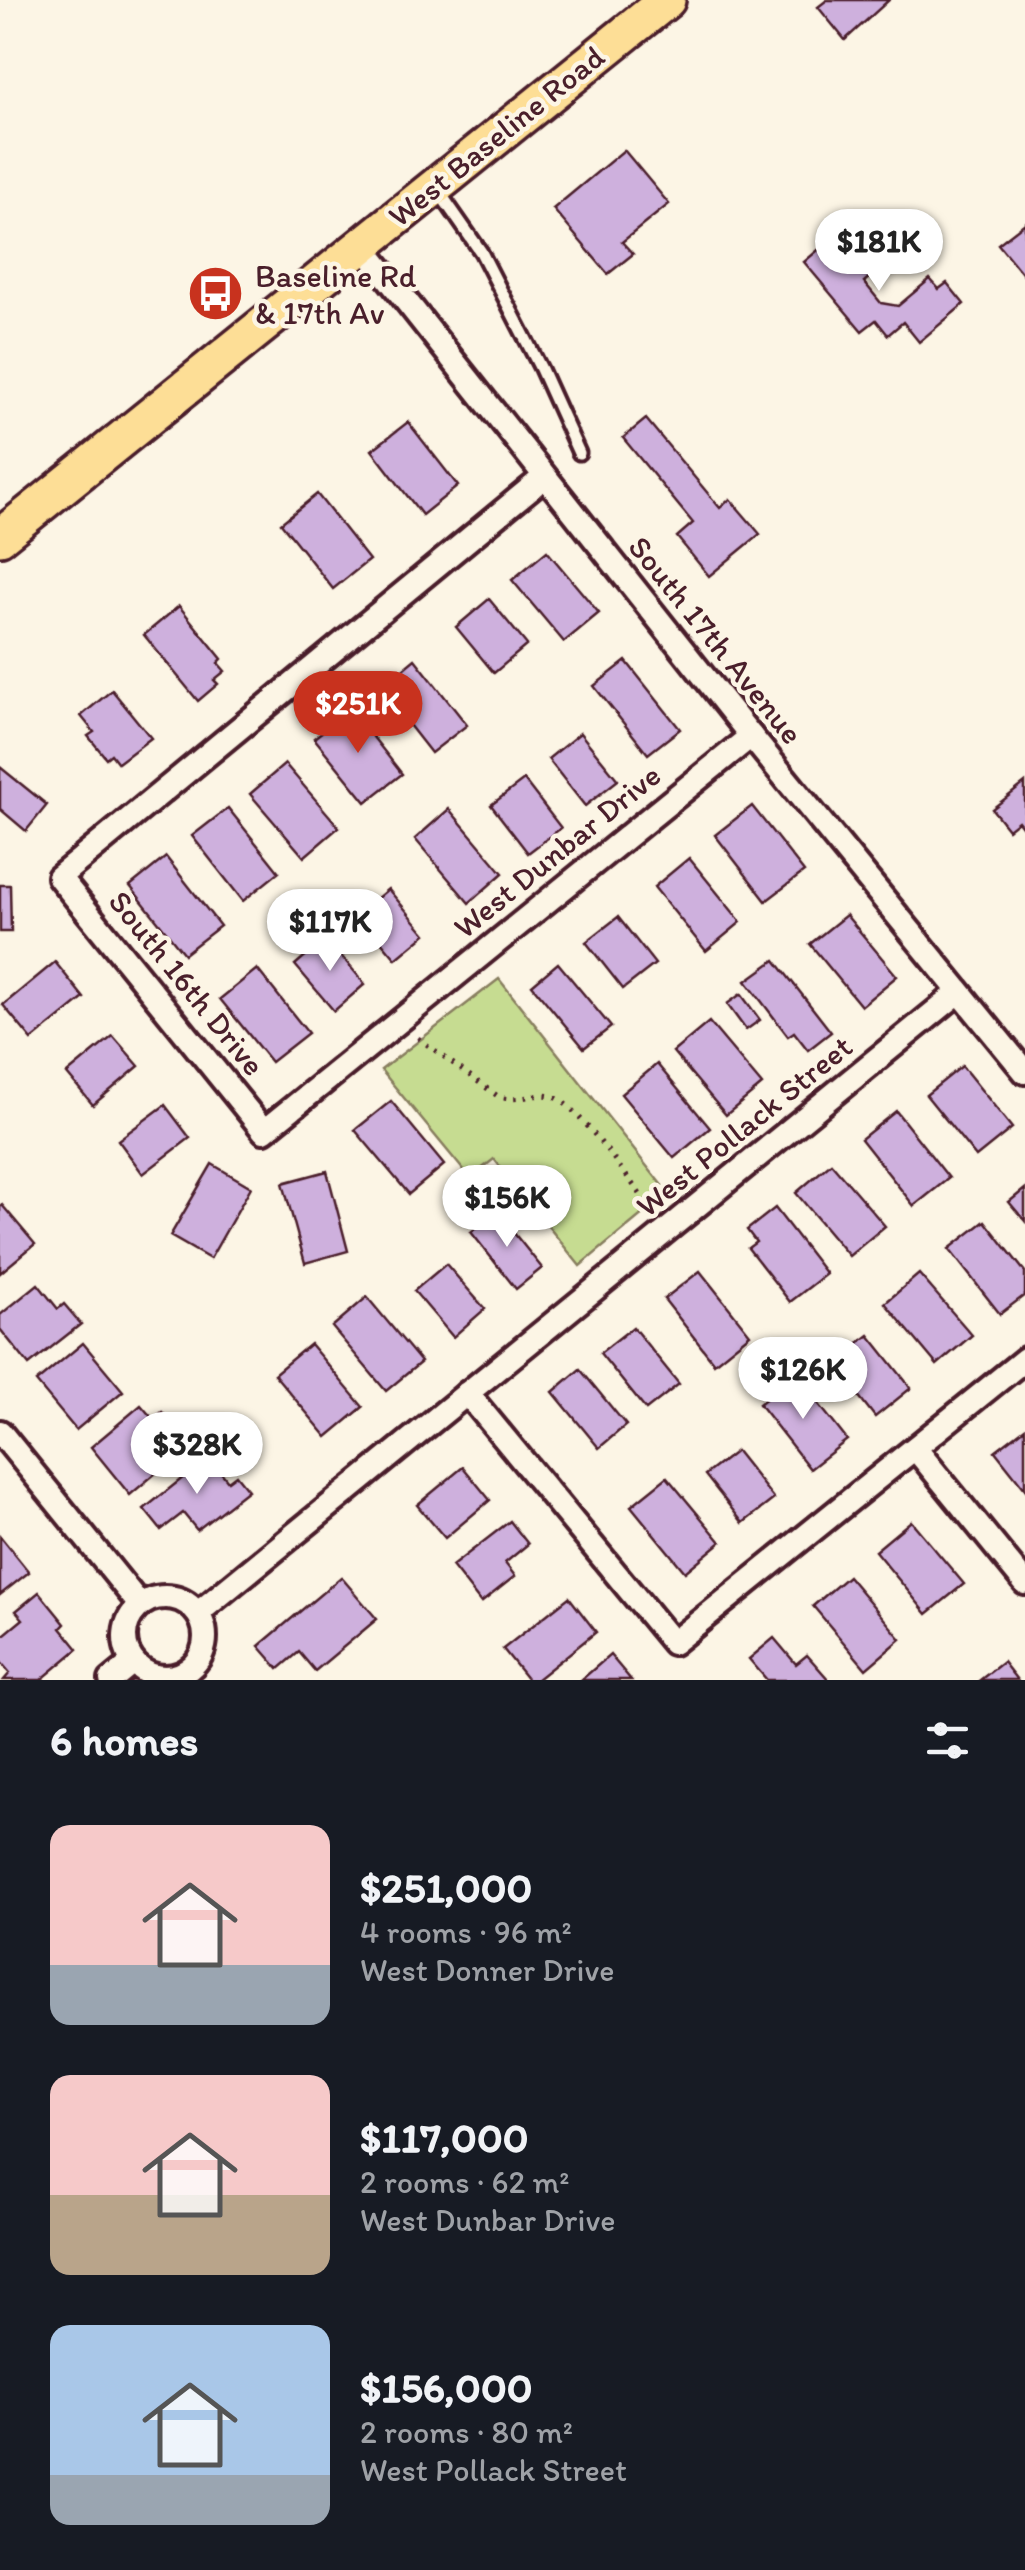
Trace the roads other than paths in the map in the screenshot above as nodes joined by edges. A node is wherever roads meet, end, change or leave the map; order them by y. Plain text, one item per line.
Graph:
1 (667, 0) edge
2 (434, 185) junction
3 (361, 244) junction
4 (579, 453) dead end
5 (544, 477) junction
6 (0, 537) edge
7 (751, 736) junction
8 (959, 992) junction
9 (1025, 1072) edge
10 (264, 1131) joint
11 (1025, 1359) edge
12 (467, 1393) junction
13 (0, 1432) edge
14 (915, 1448) junction
15 (1025, 1583) edge
16 (140, 1605) junction
17 (198, 1613) junction
18 (133, 1662) junction
19 (194, 1674) edge
20 (111, 1680) edge

1 - 2 main road, West Baseline Road
2 - 3 main road, West Baseline Road
2 - 4 lane
3 - 5 street, South 17th Avenue
3 - 6 main road, West Baseline Road
5 - 7 street, South 17th Avenue
5 - 10 street, South 16th Drive
7 - 8 street, South 17th Avenue
7 - 10 street, West Dunbar Drive
8 - 9 street, South 17th Avenue
8 - 12 street, West Pollack Street
11 - 14 street
12 - 14 street
12 - 17 street, West Pollack Street
13 - 16 street
14 - 15 street
16 - 17 street
16 - 18 street
17 - 19 street
18 - 19 street
18 - 20 street

